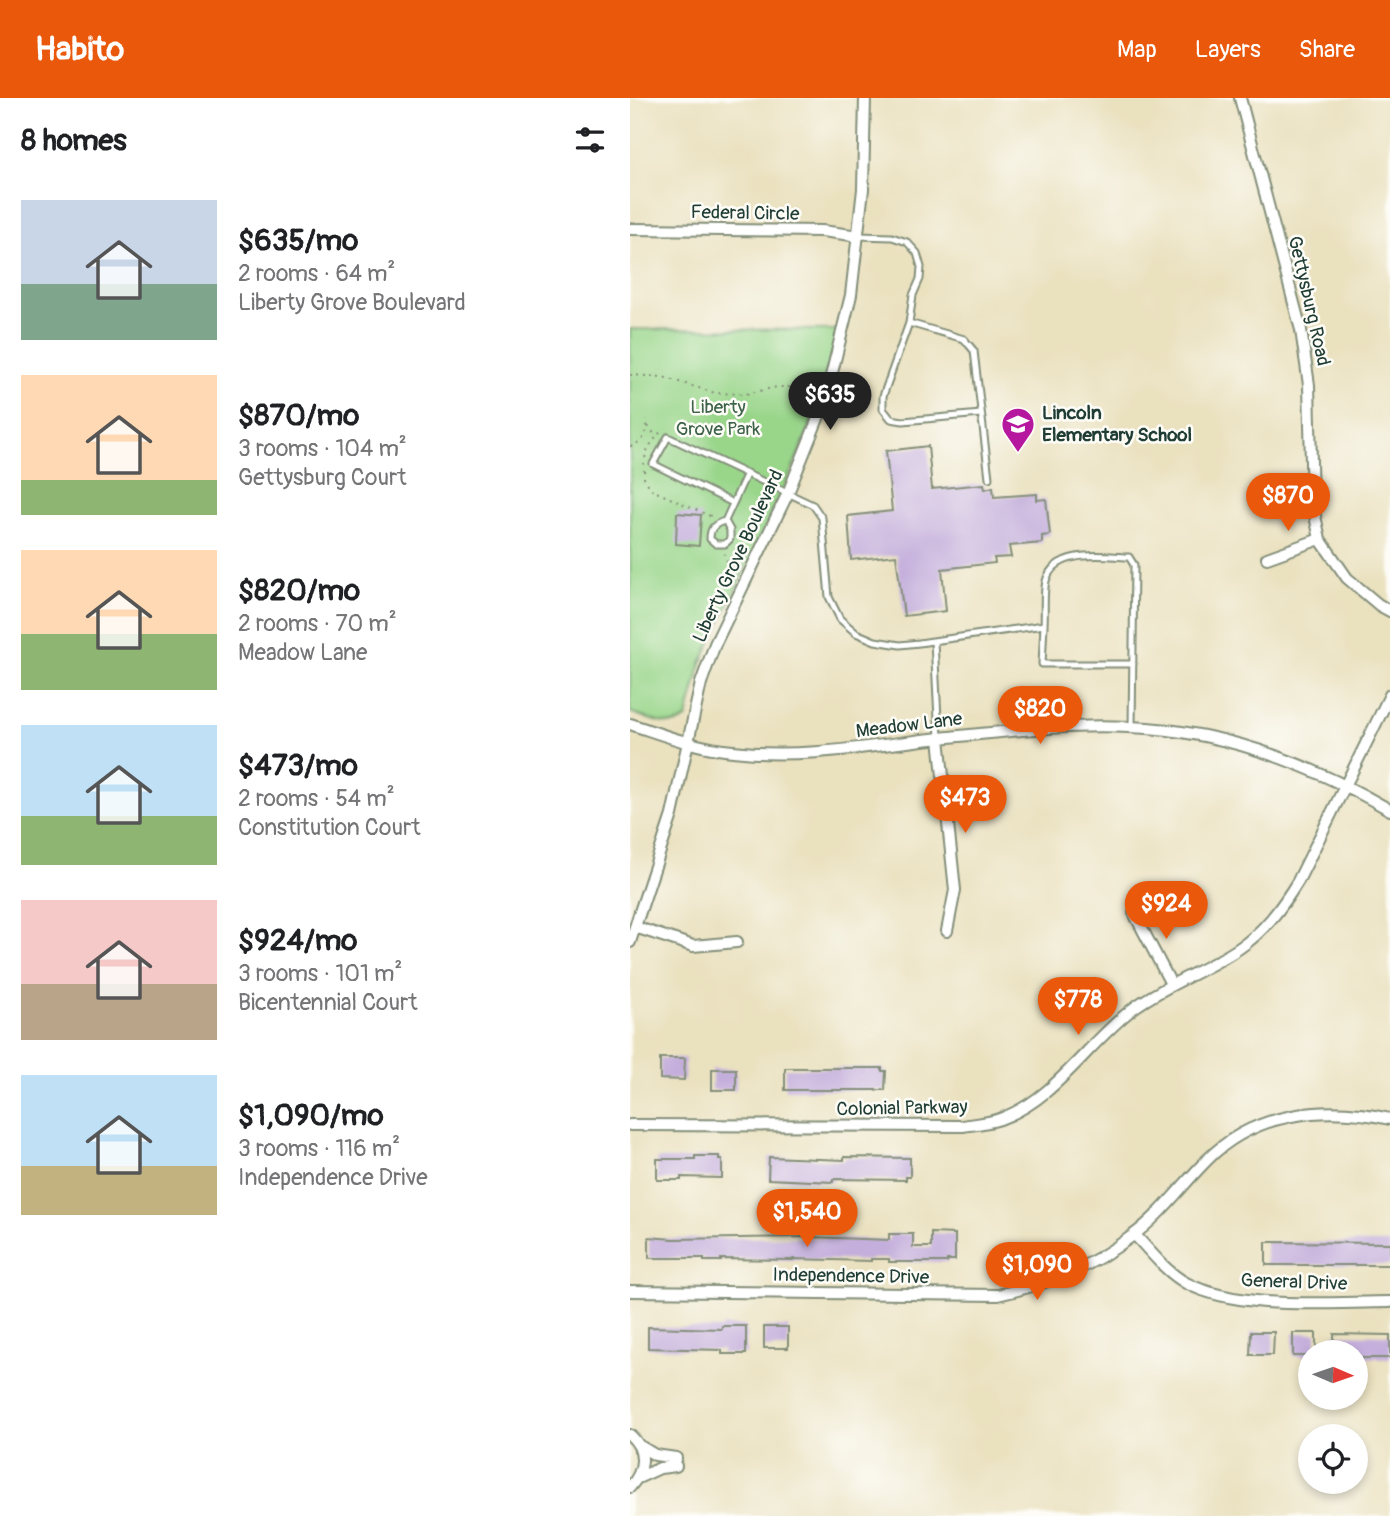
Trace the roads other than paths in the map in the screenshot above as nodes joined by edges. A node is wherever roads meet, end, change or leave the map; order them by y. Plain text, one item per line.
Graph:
1 (865, 98) edge
2 (1240, 98) edge
3 (630, 229) edge
4 (859, 236) junction
5 (909, 323) junction
6 (981, 414) junction
7 (747, 473) junction
8 (989, 478) dead end
9 (788, 493) junction
10 (733, 503) junction
11 (725, 521) junction
12 (1320, 539) junction
13 (1267, 558) dead end
14 (1390, 611) edge
15 (1044, 625) junction
16 (934, 641) junction
17 (1133, 664) junction
18 (1390, 695) edge
19 (630, 724) edge
20 (1132, 727) junction
21 (939, 738) junction
22 (687, 743) junction
23 (1346, 785) junction
24 (1390, 810) edge
25 (1134, 914) dead end
26 (635, 927) junction
27 (947, 930) dead end
28 (630, 942) edge
29 (737, 942) dead end
30 (1171, 984) junction
31 (1390, 1119) edge
32 (630, 1125) edge
33 (1135, 1235) junction
34 (630, 1291) edge
35 (1390, 1302) edge
36 (630, 1435) edge
37 (640, 1446) junction
38 (638, 1478) junction
39 (630, 1487) edge

1 - 4 street, Liberty Grove Boulevard
2 - 12 street, Gettysburg Road
3 - 4 street, Federal Circle
4 - 5 lane
4 - 9 street, Liberty Grove Boulevard
5 - 6 lane
5 - 6 lane
6 - 8 lane
7 - 9 lane
7 - 10 lane
7 - 10 lane
9 - 16 lane
9 - 22 street, Liberty Grove Boulevard
10 - 11 lane
11 - 11 lane
12 - 13 street
12 - 14 street, Gettysburg Road
15 - 16 lane
15 - 17 lane
15 - 17 lane
16 - 21 lane
17 - 20 lane
18 - 23 street, Colonial Parkway
19 - 22 street, Meadow Lane
20 - 21 street, Meadow Lane
20 - 23 street, Meadow Lane
21 - 22 street, Meadow Lane
21 - 27 street
22 - 26 street, Liberty Grove Boulevard
23 - 24 street, Meadow Lane
23 - 30 street, Colonial Parkway
25 - 30 street
26 - 28 street, Liberty Grove Boulevard
26 - 29 street
30 - 32 street, Colonial Parkway
31 - 33 street, Independence Drive
33 - 34 street, Independence Drive
33 - 35 street, General Drive
36 - 37 street
37 - 38 street
37 - 38 street
38 - 39 street

